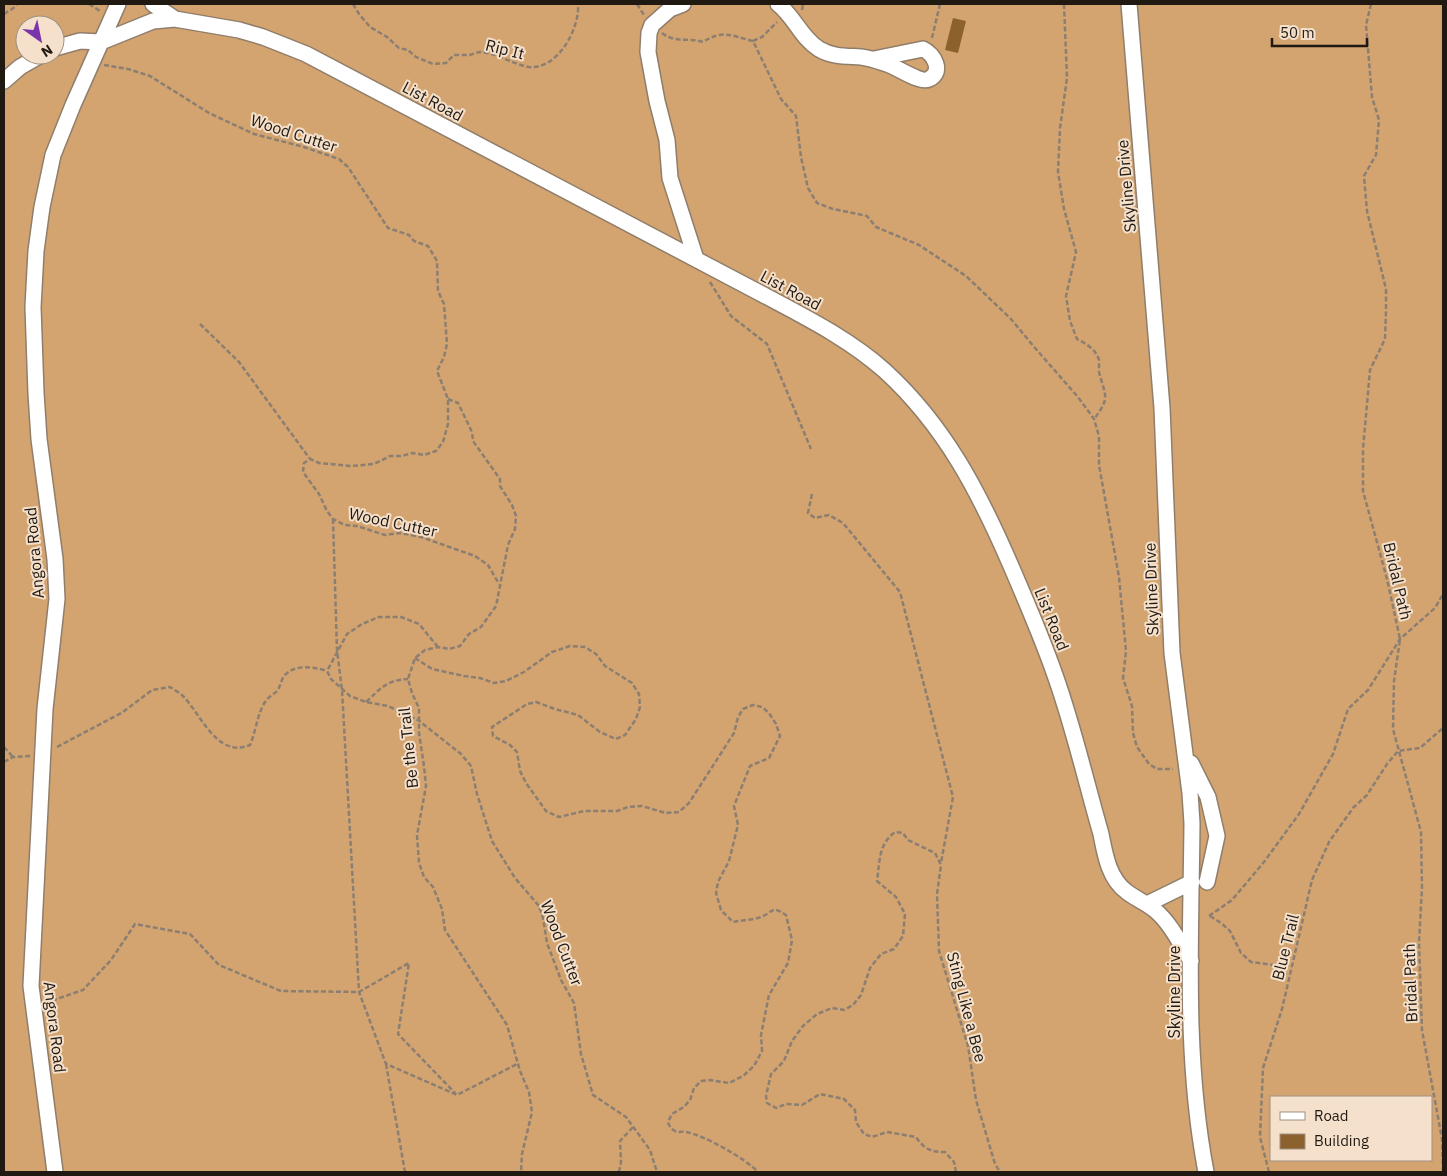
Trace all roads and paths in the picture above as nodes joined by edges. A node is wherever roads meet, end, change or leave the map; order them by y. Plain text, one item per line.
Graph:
1 (17, 4) edge
2 (118, 4) edge
3 (153, 4) edge
4 (353, 4) edge
5 (578, 4) edge
6 (683, 4) edge
7 (778, 4) edge
8 (940, 4) edge
9 (1064, 4) edge
10 (1129, 4) edge
11 (1371, 4) edge
12 (4, 14) edge
13 (175, 19) junction
14 (652, 25) junction
15 (101, 42) junction
16 (65, 45) edge
17 (929, 52) junction
18 (94, 58) junction
19 (874, 59) junction
20 (24, 65) edge
21 (5, 78) edge
22 (696, 259) junction
23 (200, 324) dead end
24 (448, 399) junction
25 (1094, 419) junction
26 (811, 449) dead end
27 (310, 460) junction
28 (812, 494) dead end
29 (334, 519) junction
30 (499, 584) junction
31 (1443, 594) edge
32 (1400, 639) junction
33 (438, 647) junction
34 (337, 650) junction
35 (415, 658) junction
36 (327, 671) junction
37 (408, 679) junction
38 (342, 690) junction
39 (366, 702) junction
40 (418, 720) junction
41 (1443, 728) edge
42 (4, 747) edge
43 (1184, 750) junction
44 (1398, 751) junction
45 (42, 755) junction
46 (13, 757) junction
47 (4, 762) edge
48 (1187, 769) junction
49 (1192, 852) junction
50 (1214, 853) junction
51 (941, 865) junction
52 (1200, 882) junction
53 (1147, 904) junction
54 (1191, 916) junction
55 (1210, 916) junction
56 (1191, 962) junction
57 (1288, 977) junction
58 (359, 992) junction
59 (34, 1007) junction
60 (386, 1064) junction
61 (518, 1064) junction
62 (457, 1095) junction
63 (633, 1127) junction
64 (1443, 1170) edge
65 (55, 1172) edge
66 (405, 1172) edge
67 (521, 1172) edge
68 (619, 1172) edge
69 (657, 1172) edge
70 (758, 1172) edge
71 (956, 1172) edge
72 (1000, 1172) edge
73 (1206, 1172) edge
74 (1269, 1172) edge

1 - 12 path
2 - 15 street, Angora Road
3 - 13 street
4 - 5 path, Rip It
6 - 14 street
7 - 19 street
8 - 17 path
9 - 25 path
10 - 43 street, Skyline Drive
11 - 32 path, Bridal Path
13 - 15 street, List Road
13 - 22 street, List Road
14 - 22 street
14 - 25 path
15 - 16 street, List Road
15 - 18 street, Angora Road
17 - 19 street
17 - 19 street
18 - 24 path, Wood Cutter
18 - 45 street, Angora Road
20 - 21 street
22 - 26 path
22 - 53 street, List Road
23 - 27 path
24 - 27 path, Wood Cutter
24 - 30 path
25 - 48 path
27 - 29 path, Wood Cutter
28 - 51 path, Sting Like a Bee
29 - 30 path, Wood Cutter
29 - 34 path
30 - 33 path
31 - 32 path
32 - 44 path, Bridal Path
32 - 55 path
33 - 34 path
33 - 35 path
34 - 36 path
34 - 38 path
35 - 37 path
35 - 70 path
36 - 38 path, Wood Cutter
36 - 45 path
37 - 39 path
37 - 40 path, Be the Trail
38 - 39 path, Wood Cutter
38 - 58 path
39 - 40 path, Wood Cutter
40 - 61 path, Be the Trail
40 - 63 path, Wood Cutter
41 - 44 path
42 - 46 path
43 - 48 street, Skyline Drive
43 - 50 street
44 - 57 path, Blue Trail
44 - 64 path, Bridal Path
45 - 46 path
45 - 59 street, Angora Road
46 - 47 path
48 - 49 street, Skyline Drive
49 - 50 street
49 - 52 street, Skyline Drive
50 - 52 street
51 - 71 path
51 - 72 path, Sting Like a Bee
52 - 53 street
52 - 54 street, Skyline Drive
53 - 56 street, List Road
54 - 55 path
54 - 56 street, Skyline Drive
55 - 57 path
56 - 73 street, Skyline Drive
57 - 74 path, Blue Trail
58 - 59 path
58 - 60 path
58 - 62 path
59 - 65 street, Angora Road
60 - 62 path
60 - 66 path
61 - 62 path
61 - 67 path, Be the Trail
63 - 68 path
63 - 69 path, Wood Cutter

